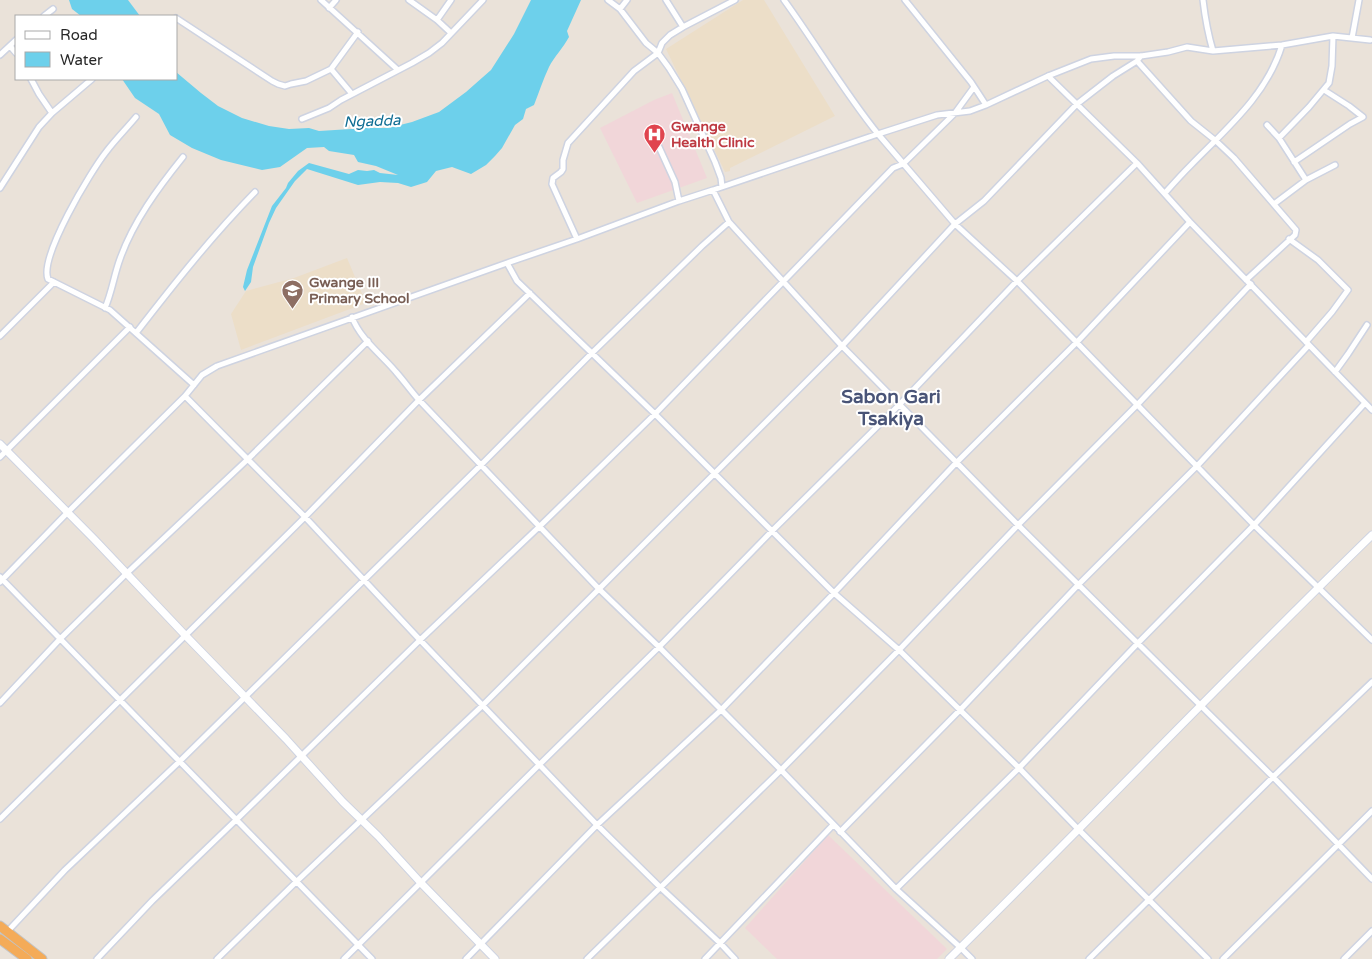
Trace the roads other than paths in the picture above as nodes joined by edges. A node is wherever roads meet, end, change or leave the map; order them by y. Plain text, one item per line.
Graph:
1 (321, 0) edge
2 (336, 0) edge
3 (409, 0) edge
4 (451, 0) edge
5 (483, 0) edge
6 (608, 0) edge
7 (627, 0) edge
8 (666, 0) edge
9 (735, 0) edge
10 (784, 0) edge
11 (905, 0) edge
12 (1203, 0) edge
13 (1358, 0) edge
14 (329, 8) junction
15 (53, 9) dead end
16 (620, 9) junction
17 (45, 15) edge
18 (178, 19) edge
19 (437, 20) junction
20 (684, 27) junction
21 (358, 32) junction
22 (451, 33) junction
23 (1333, 36) junction
24 (1352, 38) junction
25 (1370, 40) dead end
26 (15, 41) edge
27 (1282, 45) junction
28 (10, 46) junction
29 (1213, 51) junction
30 (15, 52) edge
31 (658, 53) junction
32 (0, 55) edge
33 (1139, 58) junction
34 (331, 68) junction
35 (398, 70) junction
36 (1048, 76) junction
37 (32, 80) edge
38 (91, 80) edge
39 (974, 87) junction
40 (1324, 90) junction
41 (352, 94) junction
42 (1077, 104) junction
43 (986, 105) junction
44 (52, 113) junction
45 (955, 113) junction
46 (136, 117) dead end
47 (302, 119) dead end
48 (1267, 125) dead end
49 (878, 134) junction
50 (654, 136) dead end
51 (1278, 138) junction
52 (1216, 141) junction
53 (183, 157) dead end
54 (1294, 162) junction
55 (903, 164) junction
56 (1137, 164) junction
57 (1335, 165) dead end
58 (1306, 180) junction
59 (722, 187) junction
60 (0, 188) edge
61 (713, 190) junction
62 (255, 192) dead end
63 (1165, 193) junction
64 (679, 201) junction
65 (1274, 204) junction
66 (729, 222) junction
67 (1190, 222) junction
68 (956, 224) junction
69 (577, 239) junction
70 (1289, 239) junction
71 (506, 263) junction
72 (1246, 280) junction
73 (1017, 281) junction
74 (54, 282) junction
75 (782, 282) junction
76 (1251, 284) junction
77 (530, 294) junction
78 (105, 308) junction
79 (352, 317) junction
80 (1367, 325) dead end
81 (130, 327) junction
82 (136, 333) junction
83 (0, 336) edge
84 (368, 341) junction
85 (1078, 342) junction
86 (1308, 343) junction
87 (842, 346) junction
88 (592, 353) junction
89 (1335, 372) junction
90 (194, 385) junction
91 (185, 396) junction
92 (419, 400) junction
93 (1366, 403) junction
94 (899, 404) junction
95 (1138, 405) junction
96 (1372, 410) edge
97 (655, 414) junction
98 (0, 444) edge
99 (7, 451) junction
100 (0, 457) edge
101 (247, 460) junction
102 (956, 463) junction
103 (482, 465) junction
104 (1198, 465) junction
105 (715, 474) junction
106 (68, 512) junction
107 (305, 517) junction
108 (1254, 525) junction
109 (540, 526) junction
110 (1018, 526) junction
111 (772, 531) junction
112 (1372, 535) edge
113 (127, 573) junction
114 (364, 579) junction
115 (1, 580) edge
116 (1078, 585) junction
117 (1319, 587) junction
118 (599, 589) junction
119 (834, 593) junction
120 (185, 636) junction
121 (60, 639) junction
122 (420, 640) junction
123 (1372, 640) edge
124 (1138, 643) junction
125 (659, 647) junction
126 (899, 650) junction
127 (1372, 682) edge
128 (246, 697) junction
129 (120, 700) junction
130 (0, 703) edge
131 (483, 705) junction
132 (1201, 706) junction
133 (721, 710) junction
134 (960, 710) junction
135 (302, 756) junction
136 (179, 762) junction
137 (540, 764) junction
138 (1019, 768) junction
139 (781, 770) junction
140 (1273, 777) junction
141 (1372, 812) edge
142 (0, 819) edge
143 (236, 820) junction
144 (362, 820) junction
145 (597, 825) junction
146 (833, 825) junction
147 (1079, 830) junction
148 (840, 832) junction
149 (1339, 845) junction
150 (1372, 879) edge
151 (297, 881) junction
152 (421, 883) junction
153 (661, 888) junction
154 (896, 889) junction
155 (1149, 901) junction
156 (3, 929) edge
157 (1372, 931) edge
158 (0, 939) edge
159 (720, 943) junction
160 (482, 944) junction
161 (358, 945) junction
162 (961, 948) junction
163 (27, 959) edge
164 (42, 959) edge
165 (96, 959) edge
166 (217, 959) edge
167 (344, 959) edge
168 (372, 959) edge
169 (466, 959) edge
170 (495, 959) edge
171 (587, 959) edge
172 (704, 959) edge
173 (735, 959) edge
174 (950, 959) edge
175 (972, 959) edge
176 (1089, 959) edge
177 (1208, 959) edge
178 (1223, 959) edge
179 (1344, 959) edge

1 - 14 street
2 - 14 street
3 - 19 street
4 - 19 street
5 - 22 street
6 - 16 street
7 - 16 street
8 - 20 street
9 - 20 street
10 - 49 street
11 - 39 street
12 - 29 street
13 - 24 street
14 - 21 street
15 - 17 street
16 - 31 street
18 - 34 street
19 - 22 street
20 - 31 street
21 - 34 street
21 - 35 street
22 - 35 street
23 - 24 street
23 - 27 street
23 - 40 street
24 - 25 street
26 - 28 street
27 - 29 street
27 - 52 street
28 - 30 street
28 - 32 street
29 - 33 street
31 - 59 street
31 - 69 street
33 - 36 street
33 - 42 street
33 - 52 street
34 - 41 street
35 - 41 street
36 - 42 street
36 - 43 street
37 - 44 street
38 - 44 street
39 - 43 street
39 - 45 street
40 - 51 street
40 - 54 street
41 - 47 street
42 - 56 street
42 - 68 street
43 - 45 street
44 - 60 street
45 - 49 street
45 - 55 street
46 - 74 street
48 - 51 street
49 - 55 street
49 - 59 street
50 - 64 street
51 - 54 street
52 - 63 street
52 - 65 street
53 - 78 street
54 - 58 street
55 - 68 street
55 - 75 street
56 - 63 street
56 - 73 street
57 - 58 street
58 - 65 street
59 - 61 street
61 - 64 street
61 - 66 street
62 - 82 street
63 - 67 street
64 - 69 street
65 - 70 street
66 - 75 street
66 - 88 street
67 - 72 street
67 - 85 street
68 - 73 street
68 - 87 street
69 - 71 street
70 - 72 street
70 - 86 street
71 - 77 street
71 - 79 street
72 - 76 street
73 - 85 street
73 - 94 street
74 - 78 street
74 - 83 street
75 - 87 street
75 - 97 street
76 - 86 street
76 - 95 street
77 - 88 street
77 - 92 street
78 - 81 street
79 - 84 street
79 - 90 street
80 - 89 street
81 - 82 street
81 - 99 street
82 - 90 street
84 - 92 street
84 - 101 street
85 - 95 street
85 - 102 street
86 - 89 street
86 - 104 street
87 - 94 street
87 - 105 street
88 - 97 street
88 - 103 street
89 - 93 street
90 - 91 street
91 - 101 street
91 - 106 street
92 - 103 street
92 - 107 street
93 - 96 street
93 - 108 street
94 - 102 street
94 - 111 street
95 - 104 street
95 - 110 street
97 - 105 street
97 - 109 street
98 - 99 main road
99 - 100 street
99 - 106 main road
101 - 107 street
101 - 113 street
102 - 110 street
102 - 119 street
103 - 109 street
103 - 114 street
104 - 108 street
104 - 116 street
105 - 111 street
105 - 118 street
106 - 113 main road
106 - 115 street
107 - 114 street
107 - 120 street
108 - 117 street
108 - 124 street
109 - 118 street
109 - 122 street
110 - 116 street
110 - 126 street
111 - 119 street
111 - 125 street
112 - 117 main road
113 - 120 main road
113 - 121 street
114 - 122 street
114 - 128 street
115 - 121 street
116 - 124 street
116 - 134 street
117 - 123 street
117 - 132 main road
118 - 125 street
118 - 131 street
119 - 126 street
119 - 133 street
120 - 128 main road
120 - 129 street
121 - 129 street
121 - 130 street
122 - 131 street
122 - 135 street
124 - 132 street
124 - 138 street
125 - 133 street
125 - 137 street
126 - 134 street
126 - 139 street
127 - 140 street
128 - 135 main road
128 - 136 street
129 - 136 street
129 - 142 street
131 - 137 street
131 - 144 street
132 - 140 street
132 - 147 main road
133 - 139 street
133 - 145 street
134 - 138 street
134 - 148 street
135 - 143 street
135 - 144 main road
136 - 143 street
136 - 156 street
137 - 145 street
137 - 152 street
138 - 147 street
138 - 154 street
139 - 146 street
139 - 153 street
140 - 149 street
140 - 155 street
141 - 149 street
143 - 151 street
143 - 165 street
144 - 151 street
144 - 152 main road
145 - 153 street
145 - 160 street
146 - 148 street
146 - 159 street
147 - 155 street
147 - 162 main road
148 - 154 street
149 - 150 street
149 - 178 street
151 - 161 street
151 - 166 street
152 - 160 main road
152 - 161 street
153 - 159 street
153 - 171 street
154 - 162 street
155 - 176 street
155 - 177 street
156 - 164 highway
157 - 179 street
158 - 163 highway
159 - 172 street
159 - 173 street
160 - 169 street
160 - 170 main road
161 - 167 street
161 - 168 street
162 - 174 main road
162 - 175 street

